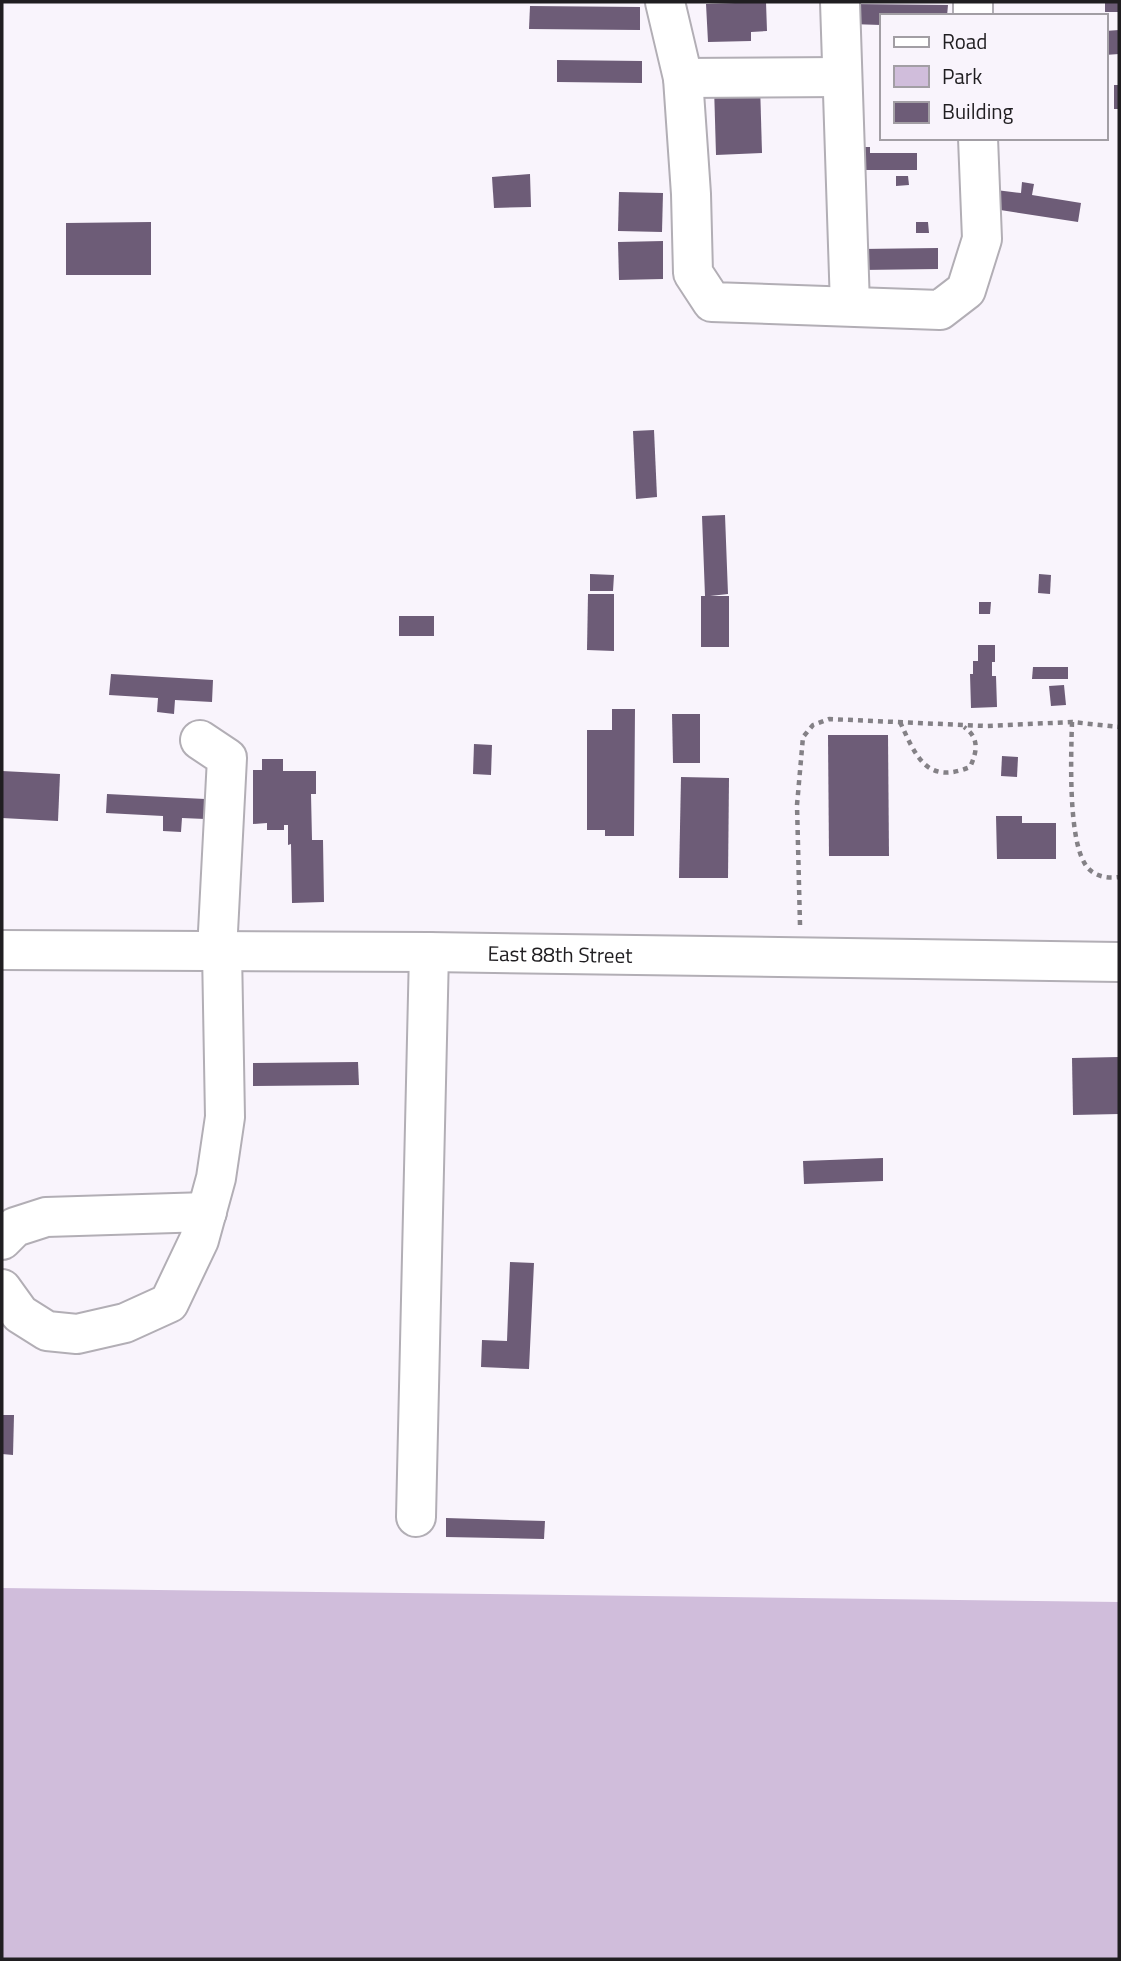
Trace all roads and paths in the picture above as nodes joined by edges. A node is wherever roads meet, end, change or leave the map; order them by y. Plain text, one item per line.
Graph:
1 (665, 2) edge
2 (840, 2) edge
3 (842, 77) junction
4 (683, 78) junction
5 (978, 140) edge
6 (850, 306) junction
7 (900, 722) junction
8 (1072, 722) junction
9 (961, 725) junction
10 (1119, 727) edge
11 (200, 740) dead end
12 (1119, 877) edge
13 (2, 950) edge
14 (220, 951) junction
15 (429, 952) junction
16 (801, 957) junction
17 (1119, 962) edge
18 (207, 1212) junction
19 (2, 1240) edge
20 (2, 1289) edge
21 (415, 1517) dead end

1 - 4 street
2 - 3 street
3 - 4 street
3 - 6 street
4 - 6 street
5 - 6 street
7 - 9 path
7 - 9 path
7 - 16 path
8 - 9 path
8 - 10 path
8 - 12 path
11 - 14 street
13 - 14 street, East 88th Street
14 - 15 street, East 88th Street
14 - 18 street
15 - 16 street, East 88th Street
15 - 21 street
16 - 17 street, East 88th Street
18 - 19 street
18 - 20 street

